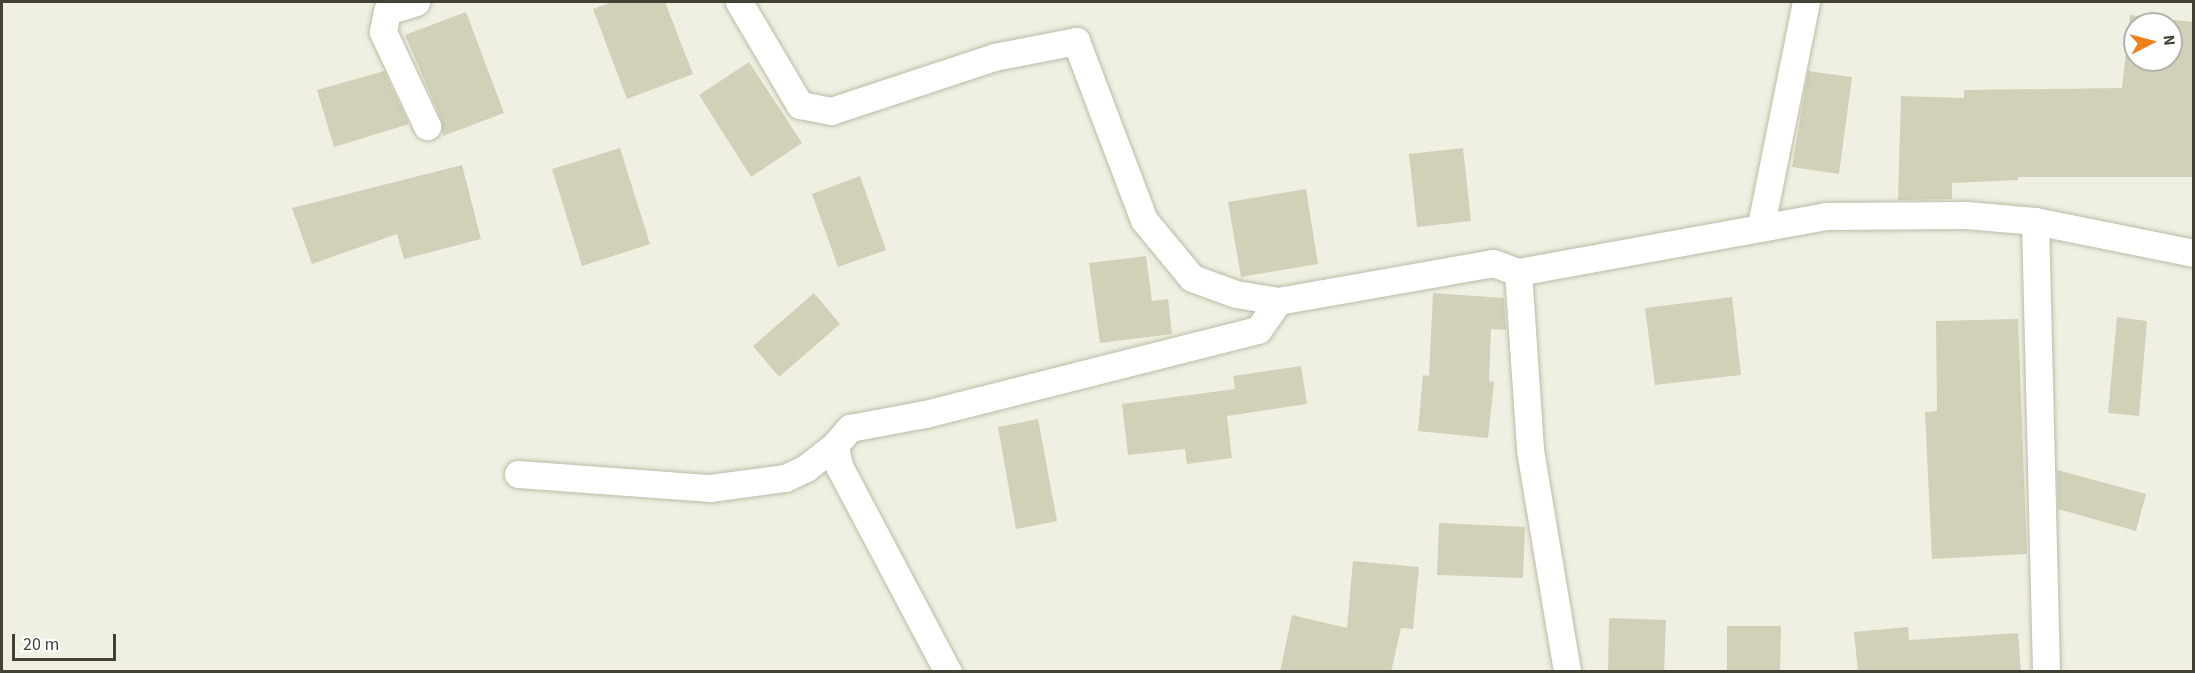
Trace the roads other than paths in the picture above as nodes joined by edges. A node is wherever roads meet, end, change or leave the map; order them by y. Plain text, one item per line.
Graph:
1 (416, 2) edge
2 (739, 2) edge
3 (1806, 2) edge
4 (427, 126) dead end
5 (2035, 221) junction
6 (1761, 225) junction
7 (2193, 253) edge
8 (1518, 272) junction
9 (1278, 301) junction
10 (835, 445) junction
11 (518, 474) dead end
12 (2046, 668) dead end
13 (948, 672) edge
14 (1567, 672) edge

1 - 4 street
2 - 9 street
3 - 6 street
5 - 6 street
5 - 7 street
5 - 12 street
6 - 8 street
8 - 9 street
8 - 14 street
9 - 10 street
10 - 11 street
10 - 13 street

